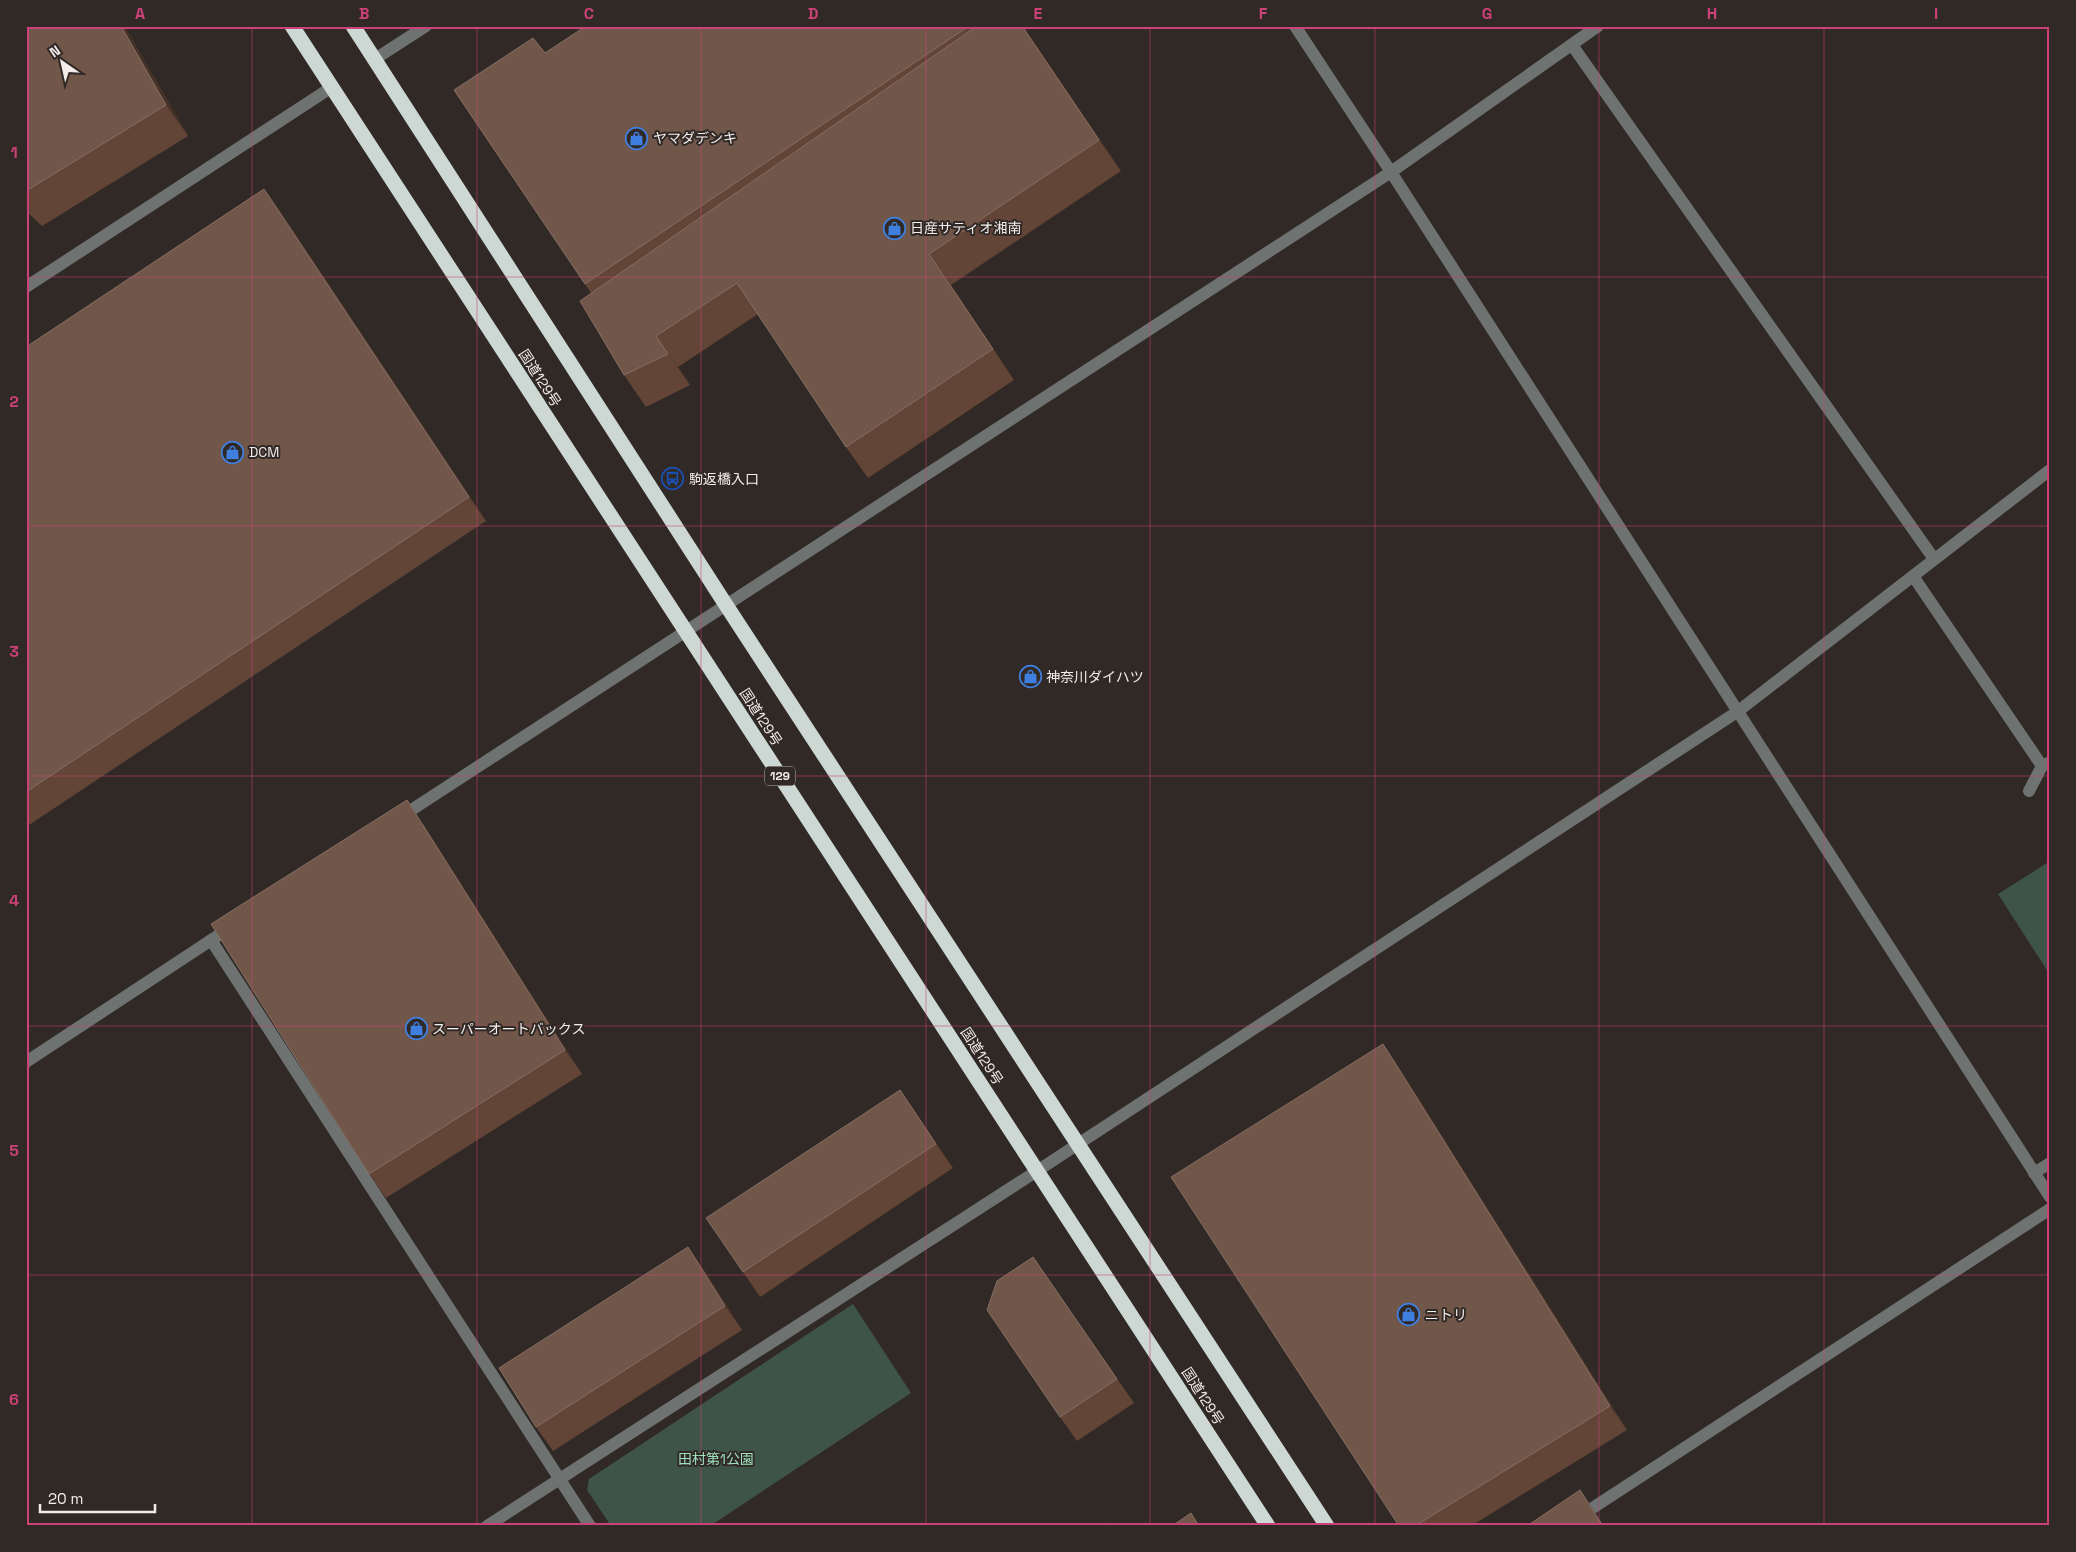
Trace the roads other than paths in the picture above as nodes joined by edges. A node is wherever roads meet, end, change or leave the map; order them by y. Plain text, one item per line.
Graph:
1 (292, 26) edge
2 (353, 26) edge
3 (426, 26) edge
4 (1295, 26) edge
5 (1598, 26) edge
6 (1572, 45) junction
7 (375, 59) junction
8 (332, 87) junction
9 (1391, 172) junction
10 (26, 287) edge
11 (2050, 470) edge
12 (1934, 559) junction
13 (1913, 576) junction
14 (726, 605) junction
15 (686, 632) junction
16 (1737, 712) junction
17 (2046, 764) edge
18 (2029, 791) dead end
19 (386, 826) edge
20 (244, 918) edge
21 (211, 940) junction
22 (26, 1062) edge
23 (1077, 1143) junction
24 (2050, 1163) edge
25 (1037, 1171) junction
26 (2034, 1173) junction
27 (2050, 1197) edge
28 (2050, 1209) edge
29 (561, 1478) junction
30 (487, 1526) edge
31 (590, 1526) edge
32 (1268, 1526) edge
33 (1327, 1526) edge
34 (1565, 1526) edge

1 - 8 highway, 国道129号 / 129
2 - 7 highway
3 - 7 street
4 - 9 street
5 - 6 street
6 - 9 street
6 - 12 street
7 - 14 highway
8 - 10 street
8 - 15 highway, 国道129号 / 129
9 - 14 street
9 - 16 street
11 - 12 street
12 - 13 street
13 - 16 street
13 - 17 street
14 - 15 street
14 - 23 highway
15 - 19 street
15 - 25 highway, 国道129号 / 129
16 - 23 street
16 - 26 street
17 - 18 street
20 - 21 street
21 - 22 street
21 - 29 street
23 - 25 street
23 - 33 highway
24 - 26 street
25 - 29 street
25 - 32 highway, 国道129号 / 129
26 - 27 street
28 - 34 street
29 - 30 street
29 - 31 street

